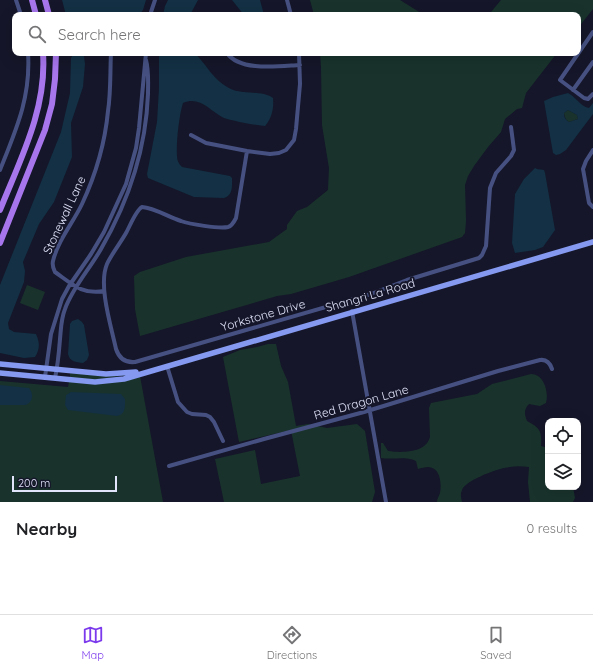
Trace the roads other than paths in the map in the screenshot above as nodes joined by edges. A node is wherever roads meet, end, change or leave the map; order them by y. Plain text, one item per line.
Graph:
1 (16, 0) edge
2 (32, 0) edge
3 (45, 0) edge
4 (155, 0) edge
5 (287, 0) edge
6 (21, 12) edge
7 (35, 12) edge
8 (48, 12) edge
9 (151, 12) edge
10 (290, 12) edge
11 (593, 32) edge
12 (581, 49) edge
13 (28, 56) edge
14 (43, 56) edge
15 (56, 56) edge
16 (111, 56) edge
17 (231, 56) edge
18 (299, 56) edge
19 (576, 56) edge
20 (146, 58) joint
21 (593, 62) edge
22 (300, 65) junction
23 (573, 90) junction
24 (593, 94) edge
25 (511, 127) dead end
26 (191, 135) dead end
27 (593, 150) edge
28 (247, 151) junction
29 (0, 170) edge
30 (593, 207) edge
31 (0, 210) edge
32 (593, 242) edge
33 (0, 243) edge
34 (70, 283) junction
35 (76, 286) junction
36 (104, 291) junction
37 (352, 311) junction
38 (50, 340) junction
39 (60, 341) junction
40 (49, 353) junction
41 (59, 354) junction
42 (0, 364) edge
43 (167, 366) junction
44 (47, 368) junction
45 (57, 369) junction
46 (552, 369) dead end
47 (152, 371) junction
48 (0, 373) edge
49 (46, 377) junction
50 (55, 378) junction
51 (369, 410) junction
52 (223, 440) dead end
53 (169, 466) dead end
54 (386, 502) edge

1 - 6 street
2 - 7 main road
3 - 8 main road
4 - 9 street
5 - 10 street
11 - 12 street
13 - 29 street
14 - 31 main road
15 - 33 main road
16 - 34 street, Stonewall Lane
17 - 22 street
18 - 22 street
19 - 23 street
20 - 34 street
20 - 35 street
21 - 23 street
22 - 28 street
23 - 24 street
25 - 36 street, Yorkstone Drive
26 - 28 street
27 - 30 street
28 - 36 street, Yorkstone Drive
32 - 37 street, Shangri La Road
34 - 35 street
34 - 38 street
35 - 36 street
35 - 39 street
37 - 43 street, Shangri La Road
37 - 51 street
38 - 39 street
38 - 40 street
39 - 41 street
40 - 41 street
40 - 44 street
41 - 45 street
42 - 44 street, Shangri La Road
43 - 47 street, Shangri La Road
43 - 52 street
44 - 45 street, Shangri La Road
44 - 49 street
45 - 47 street, Shangri La Road
45 - 50 street
46 - 51 street, Red Dragon Lane
47 - 50 street, Shangri La Road
48 - 49 street, Shangri La Road
49 - 50 street, Shangri La Road
51 - 53 street, Red Dragon Lane
51 - 54 street

